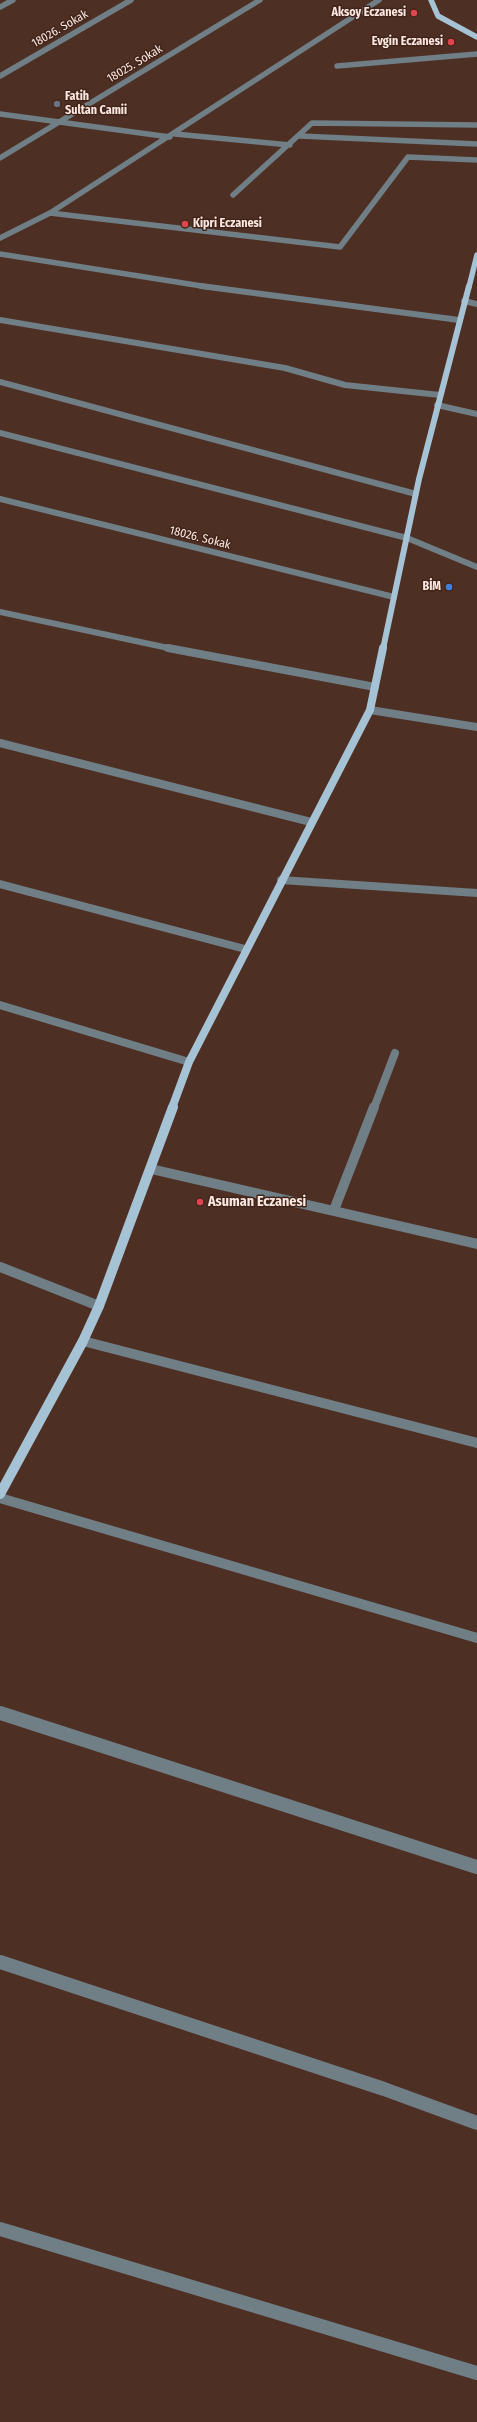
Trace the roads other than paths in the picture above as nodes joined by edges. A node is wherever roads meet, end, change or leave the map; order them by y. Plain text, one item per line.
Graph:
1 (13, 0) edge
2 (131, 0) edge
3 (260, 0) edge
4 (379, 0) edge
5 (430, 0) edge
6 (0, 7) edge
7 (477, 37) edge
8 (477, 54) edge
9 (337, 66) dead end
10 (0, 76) edge
11 (0, 114) edge
12 (60, 121) junction
13 (477, 125) edge
14 (172, 135) junction
15 (300, 136) junction
16 (477, 144) edge
17 (290, 145) junction
18 (0, 158) edge
19 (477, 160) edge
20 (233, 195) dead end
21 (50, 213) junction
22 (0, 238) edge
23 (0, 254) edge
24 (477, 255) edge
25 (474, 275) edge
26 (464, 301) junction
27 (477, 304) edge
28 (0, 320) edge
29 (459, 320) junction
30 (0, 382) edge
31 (440, 395) junction
32 (437, 405) junction
33 (477, 414) edge
34 (0, 434) edge
35 (416, 494) junction
36 (0, 499) edge
37 (407, 538) junction
38 (477, 567) edge
39 (394, 598) junction
40 (0, 612) edge
41 (375, 687) junction
42 (370, 710) junction
43 (477, 727) edge
44 (0, 743) edge
45 (311, 822) junction
46 (281, 880) junction
47 (0, 884) edge
48 (477, 893) edge
49 (245, 949) junction
50 (0, 1005) edge
51 (395, 1053) dead end
52 (188, 1062) junction
53 (151, 1169) junction
54 (334, 1210) junction
55 (477, 1244) edge
56 (0, 1267) edge
57 (99, 1306) junction
58 (83, 1341) junction
59 (477, 1443) edge
60 (0, 1494) edge
61 (0, 1498) edge
62 (477, 1638) edge
63 (0, 1713) edge
64 (477, 1867) edge
65 (0, 1962) edge
66 (477, 2123) edge
67 (0, 2229) edge
68 (477, 2373) edge

1 - 6 street
2 - 10 street, 18026. Sokak
3 - 12 street, 18025. Sokak
4 - 14 street
5 - 7 main road
8 - 9 street
11 - 12 street
12 - 14 street
12 - 18 street, 18025. Sokak
13 - 15 street
14 - 17 street
14 - 21 street
15 - 16 street
15 - 17 street
17 - 20 street
19 - 21 street
21 - 22 street
23 - 29 street
24 - 25 main road
25 - 26 main road
26 - 27 street
26 - 29 main road
28 - 31 street
29 - 31 main road
30 - 35 street
31 - 32 main road
32 - 33 street
32 - 35 main road
34 - 37 street
35 - 37 main road
36 - 39 street, 18026. Sokak
37 - 38 street
37 - 39 main road
39 - 41 main road
40 - 41 street
41 - 42 main road
42 - 43 street
42 - 45 main road
44 - 45 street
45 - 46 main road
46 - 48 street
46 - 49 main road
47 - 49 street
49 - 52 main road
50 - 52 street
51 - 54 street
52 - 53 main road
53 - 54 street
53 - 57 main road
54 - 55 street
56 - 57 street
57 - 58 main road
58 - 59 street
58 - 60 main road
61 - 62 street
63 - 64 street
65 - 66 street
67 - 68 street

